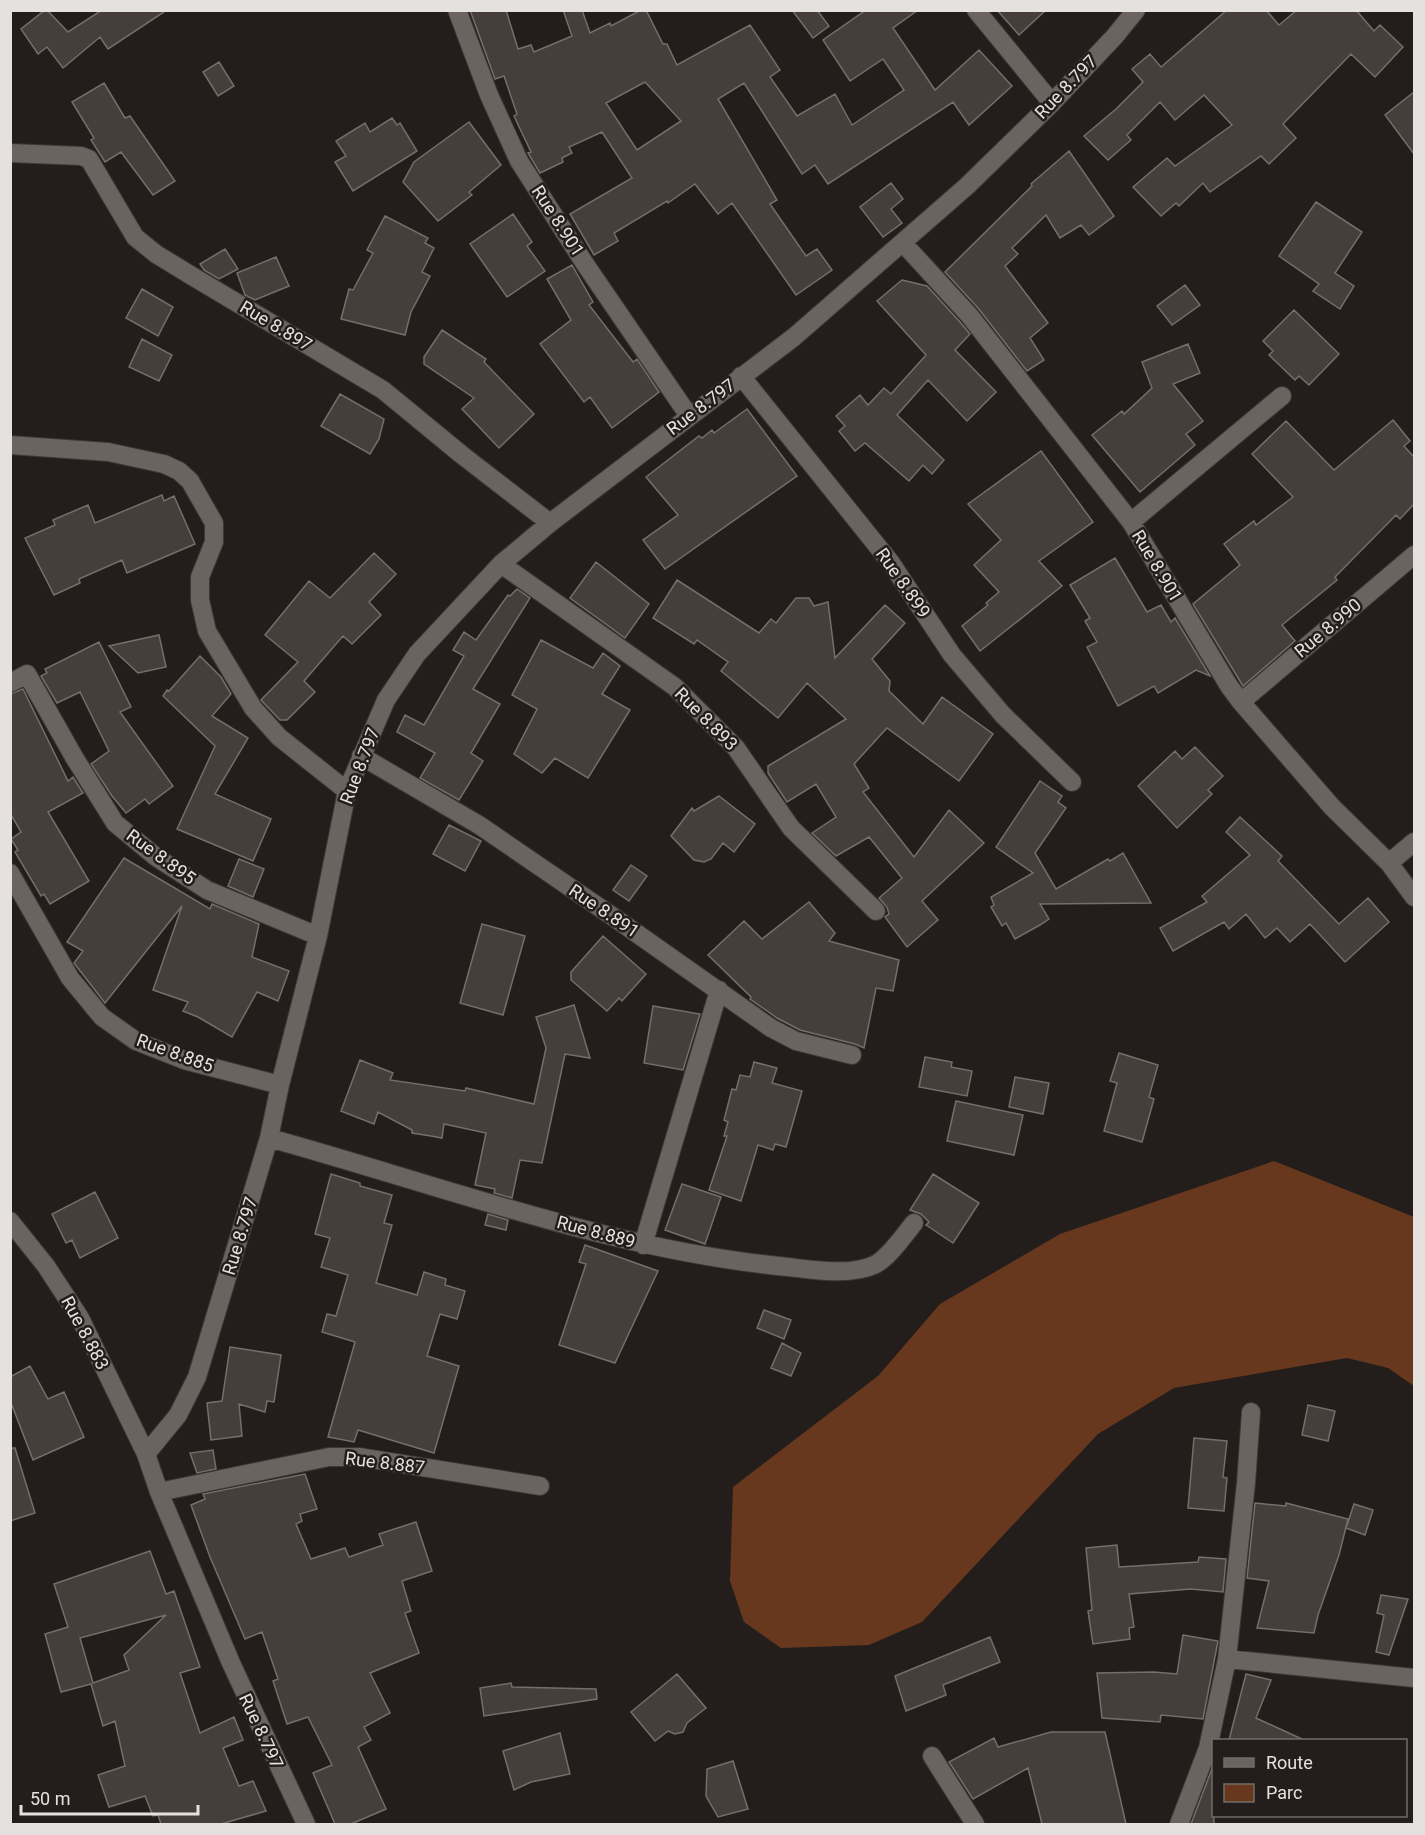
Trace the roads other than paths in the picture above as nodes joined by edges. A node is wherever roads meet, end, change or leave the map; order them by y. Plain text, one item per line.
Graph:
1 (458, 10) edge
2 (976, 10) edge
3 (1136, 10) edge
4 (1052, 103) junction
5 (10, 153) edge
6 (903, 243) junction
7 (741, 376) junction
8 (1282, 396) dead end
9 (689, 416) junction
10 (10, 445) edge
11 (1131, 522) junction
12 (550, 523) junction
13 (1414, 555) edge
14 (501, 564) junction
15 (10, 682) edge
16 (1241, 702) junction
17 (361, 756) junction
18 (1072, 782) dead end
19 (347, 791) junction
20 (1414, 842) edge
21 (1389, 863) junction
22 (10, 873) edge
23 (1414, 897) edge
24 (876, 911) dead end
25 (318, 936) junction
26 (719, 990) junction
27 (852, 1055) dead end
28 (280, 1085) junction
29 (269, 1138) junction
30 (10, 1221) edge
31 (914, 1223) dead end
32 (643, 1245) junction
33 (1251, 1412) dead end
34 (146, 1454) junction
35 (540, 1486) dead end
36 (159, 1492) junction
37 (1227, 1659) junction
38 (1414, 1678) edge
39 (932, 1756) dead end
40 (306, 1824) edge
41 (975, 1824) edge
42 (1179, 1824) edge

1 - 9 street, Rue 8.901
2 - 4 street
3 - 4 street, Rue 8.797
4 - 6 street, Rue 8.797
5 - 12 street, Rue 8.897
6 - 7 street, Rue 8.797
6 - 11 street, Rue 8.901
7 - 9 street, Rue 8.797
7 - 18 street, Rue 8.899
8 - 11 street
9 - 12 street, Rue 8.797
10 - 19 street
11 - 16 street, Rue 8.901
12 - 14 street, Rue 8.797
13 - 16 street, Rue 8.990
14 - 17 street, Rue 8.797
14 - 24 street, Rue 8.893
15 - 25 street, Rue 8.895
16 - 21 street, Rue 8.901
17 - 19 street, Rue 8.797
17 - 26 street, Rue 8.891
19 - 25 street, Rue 8.797
20 - 21 street
21 - 23 street, Rue 8.901
22 - 28 street, Rue 8.885
25 - 28 street, Rue 8.797
26 - 27 street, Rue 8.891
26 - 32 street
28 - 29 street, Rue 8.797
29 - 32 street, Rue 8.889
29 - 34 street, Rue 8.797
30 - 34 street, Rue 8.883
31 - 32 street, Rue 8.889
33 - 37 street
34 - 36 street, Rue 8.797
35 - 36 street, Rue 8.887
36 - 40 street, Rue 8.797
37 - 38 street
37 - 42 street
39 - 41 street

